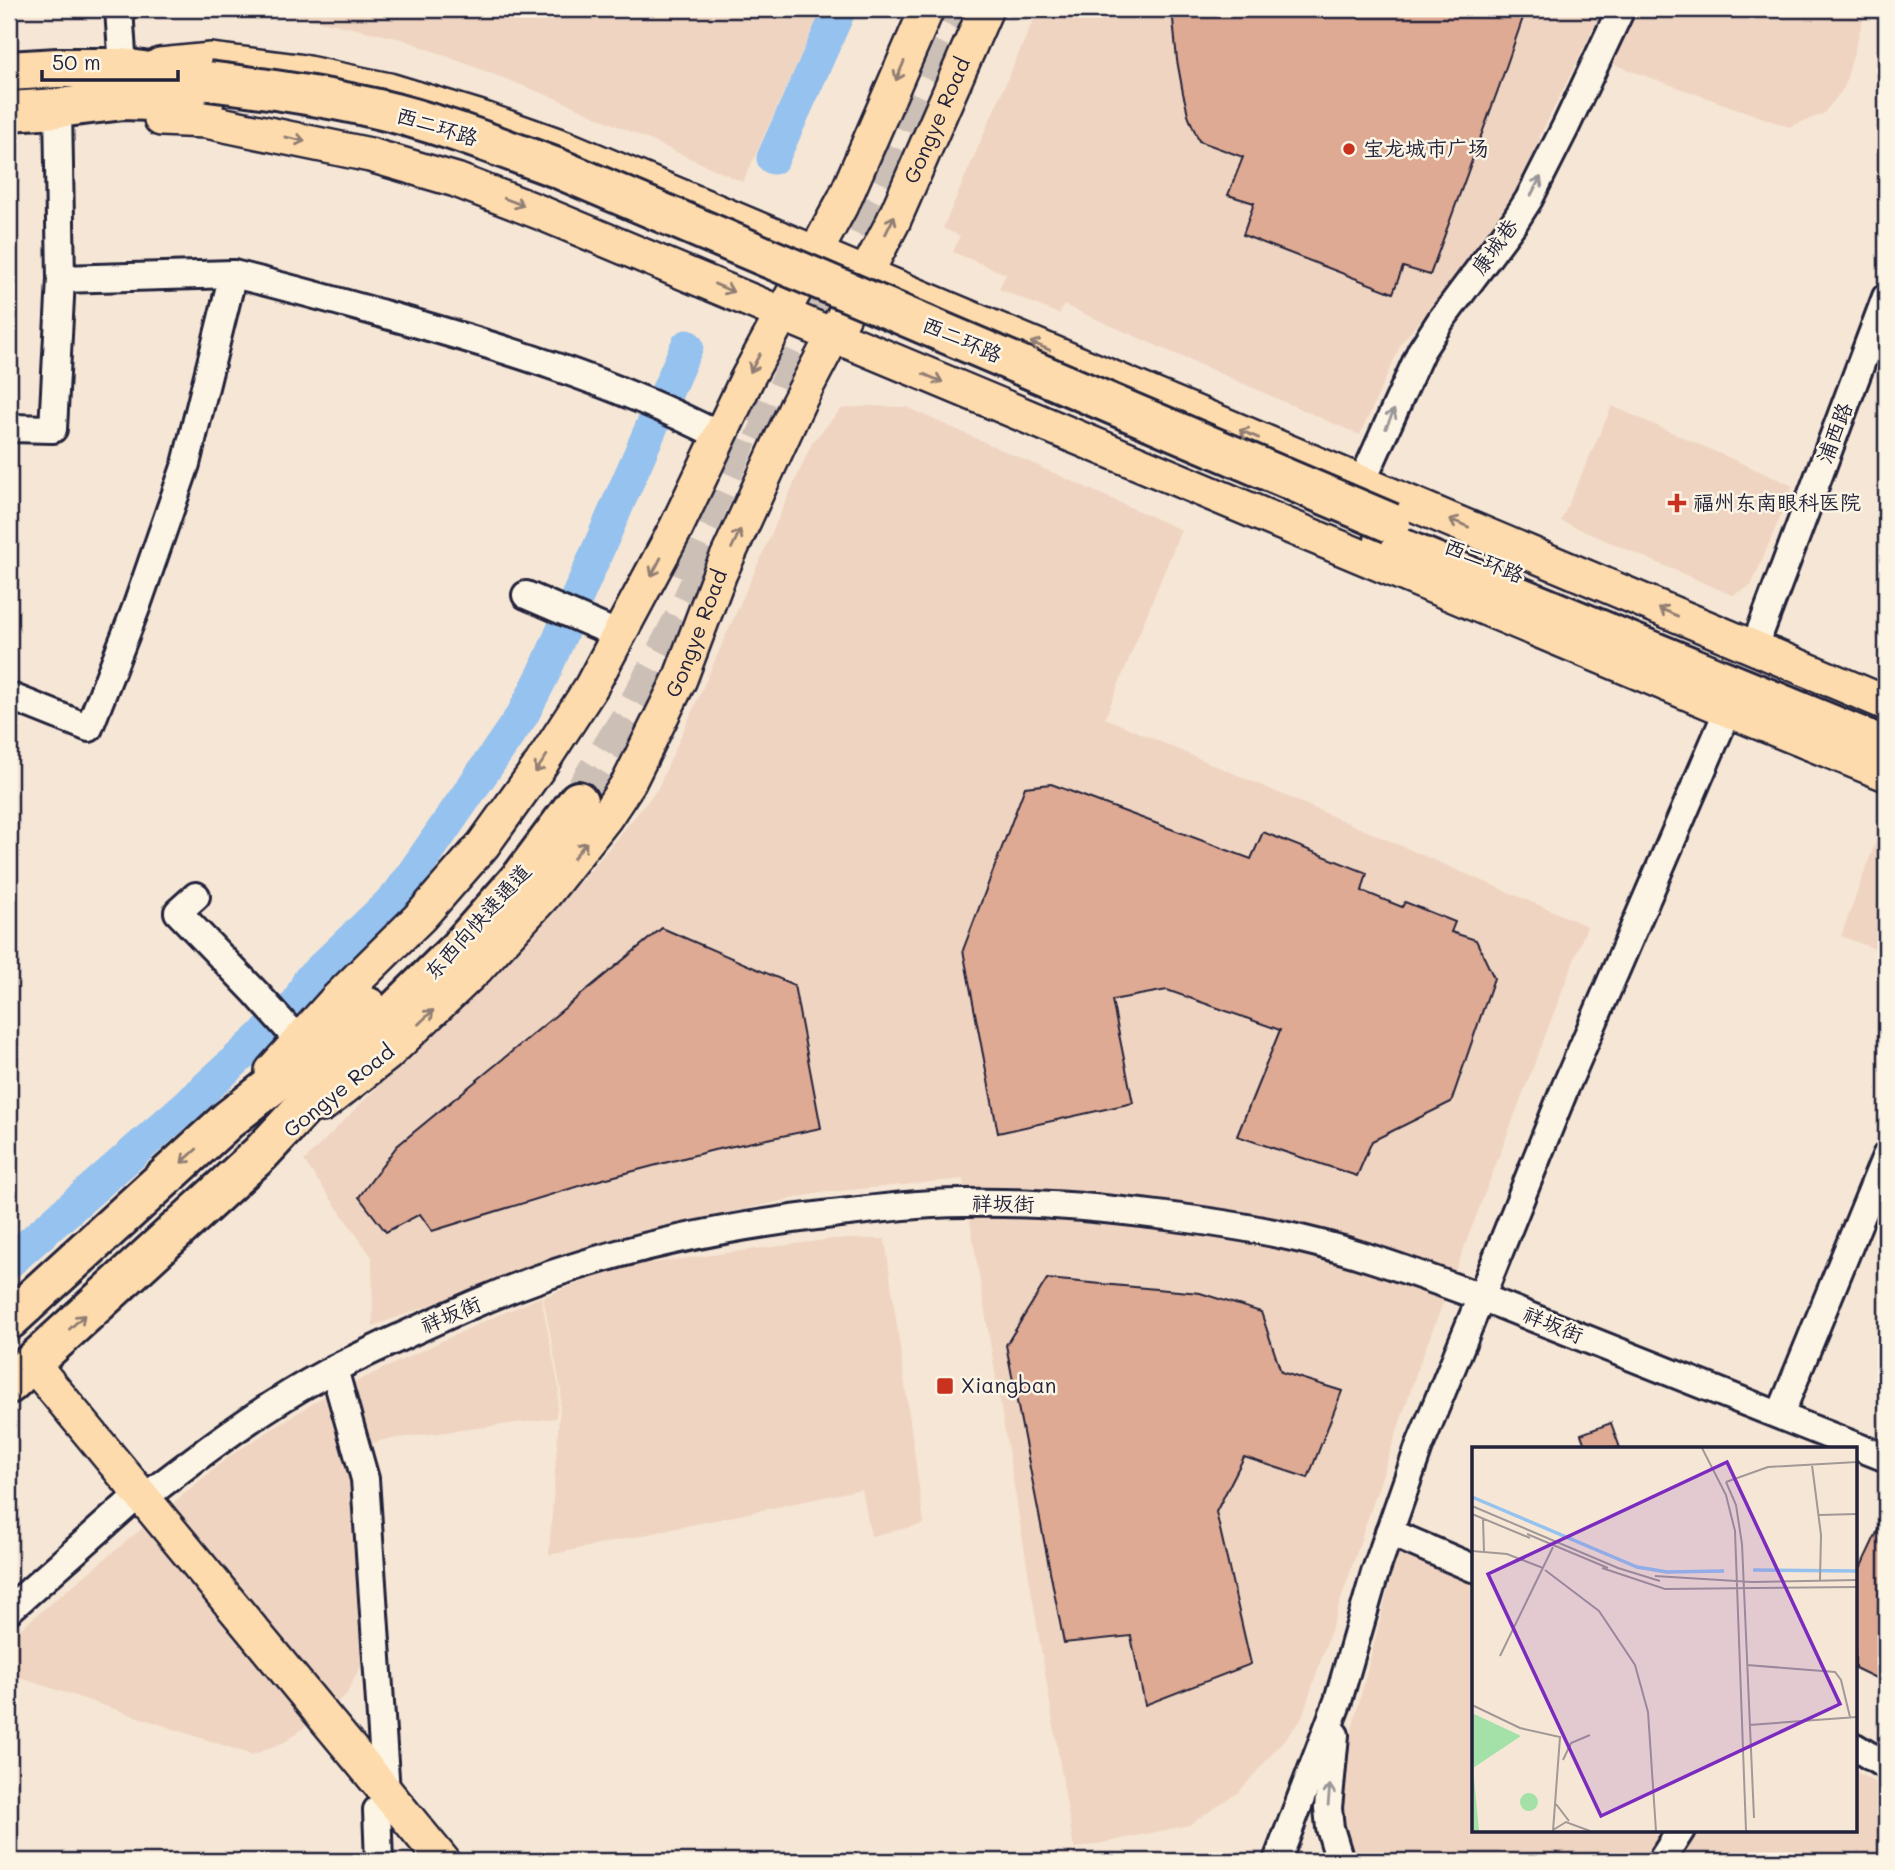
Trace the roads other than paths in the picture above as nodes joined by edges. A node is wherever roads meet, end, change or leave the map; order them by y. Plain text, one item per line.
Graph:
1 (119, 9) edge
2 (927, 9) edge
3 (986, 9) edge
4 (1620, 9) edge
5 (123, 68) junction
6 (9, 71) edge
7 (206, 92) junction
8 (58, 108) junction
9 (9, 111) edge
10 (815, 253) junction
11 (866, 273) junction
12 (233, 274) junction
13 (61, 279) junction
14 (1886, 297) edge
15 (782, 313) junction
16 (834, 334) junction
17 (9, 428) edge
18 (720, 436) junction
19 (1362, 482) junction
20 (1387, 532) junction
21 (537, 600) dead end
22 (619, 635) junction
23 (1754, 648) junction
24 (9, 696) edge
25 (1886, 703) edge
26 (1728, 710) junction
27 (1886, 725) edge
28 (1886, 747) edge
29 (1886, 774) edge
30 (568, 794) tunnel mouth
31 (196, 896) dead end
32 (362, 1028) junction
33 (292, 1033) junction
34 (228, 1120) junction
35 (260, 1154) junction
36 (1886, 1156) edge
37 (1481, 1297) junction
38 (9, 1320) edge
39 (334, 1369) junction
40 (21, 1374) edge
41 (1780, 1415) junction
42 (1886, 1458) edge
43 (136, 1501) junction
44 (1389, 1532) junction
45 (1472, 1568) edge
46 (9, 1610) edge
47 (1338, 1701) junction
48 (1856, 1748) edge
49 (1886, 1766) edge
50 (382, 1801) junction
51 (1680, 1832) edge
52 (379, 1861) edge
53 (418, 1861) edge
54 (443, 1861) edge
55 (1277, 1861) edge
56 (1340, 1861) edge
57 (1661, 1861) edge

1 - 5 street
2 -> 10 main road
11 -> 3 main road, Gongye Road
19 -> 4 street, 康城巷
5 - 6 highway, 西二环路
5 - 7 highway, 西二环路
5 - 10 main road
7 - 8 highway, 西二环路
7 - 20 highway, 西二环路, bridge
8 - 9 highway, 西二环路
8 - 13 street
8 -> 15 main road
10 - 11 main road
10 - 15 main road
11 - 16 main road, Gongye Road
19 -> 11 main road
12 - 13 street
12 - 18 street
12 - 24 street
13 - 17 street
14 - 23 street, 浦西路
15 - 16 main road
15 -> 18 main road
16 -> 26 main road
35 -> 16 main road, Gongye Road
18 -> 22 main road
23 -> 19 main road
20 - 27 highway, 西二环路
20 - 28 highway, 西二环路
21 - 22 street
22 -> 33 main road
23 - 25 main road
26 - 29 main road
26 - 37 street
30 - 32 highway, 东西向快速通道
31 - 33 street
32 - 34 highway
32 - 35 highway, Gongye Road
33 - 34 main road
34 -> 38 highway
40 -> 35 highway, Gongye Road
36 - 41 street
37 - 39 street, 祥坂街
37 - 41 street, 祥坂街
37 - 44 street
39 - 43 street, 祥坂街
39 - 50 street
40 - 43 main road
41 - 42 street, 祥坂街
43 - 46 street, 祥坂街
43 - 50 main road
44 - 45 street
44 - 47 street
47 - 55 street
56 -> 47 street
48 - 49 street
50 - 52 street
50 - 53 main road
50 - 54 main road
51 - 57 street

